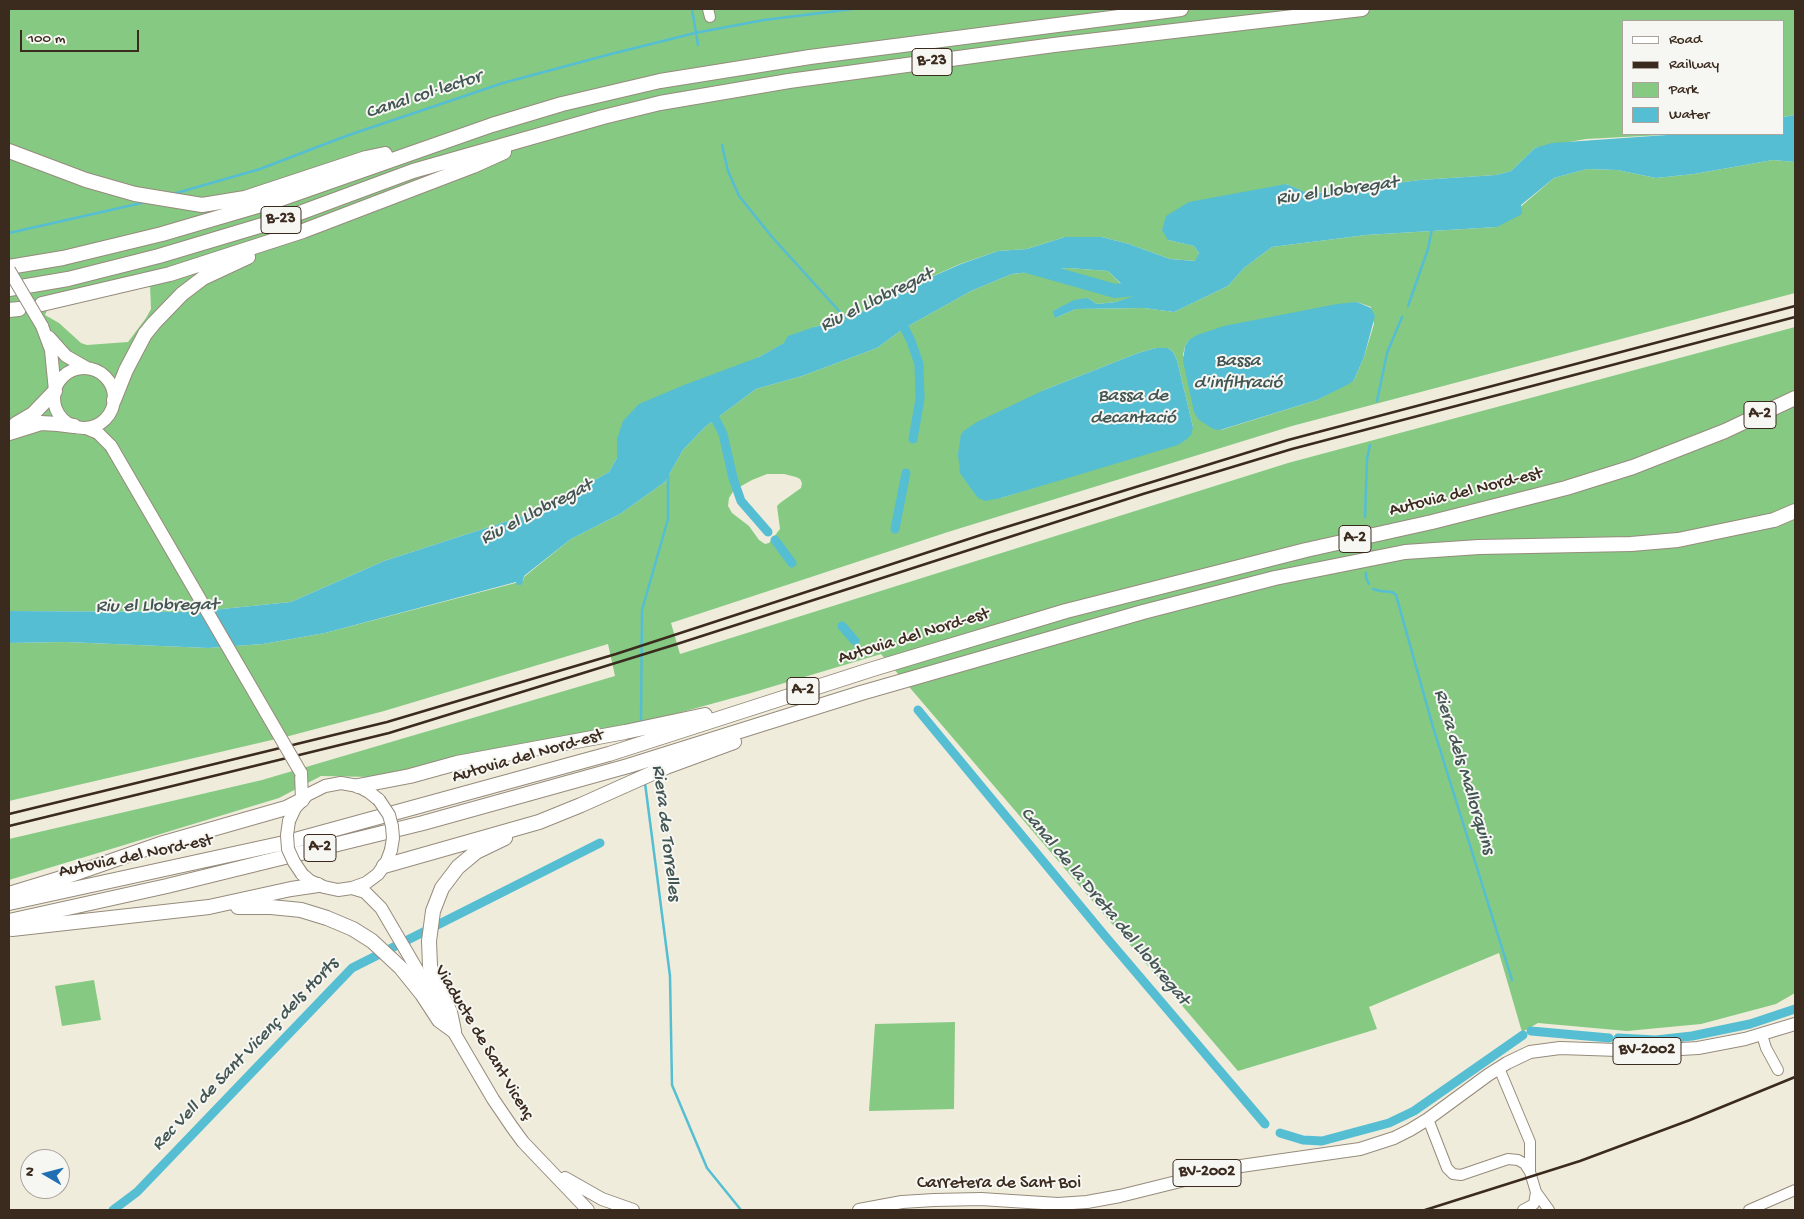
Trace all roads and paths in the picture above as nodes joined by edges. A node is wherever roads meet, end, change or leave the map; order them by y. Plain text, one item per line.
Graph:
1 (1181, 9) edge
2 (1362, 9) edge
3 (548, 132) junction
4 (9, 147) edge
5 (423, 148) junction
6 (9, 151) edge
7 (30, 160) junction
8 (303, 231) junction
9 (9, 269) edge
10 (9, 289) edge
11 (42, 304) dead end
12 (42, 326) junction
13 (87, 368) junction
14 (55, 390) junction
15 (1795, 398) edge
16 (114, 400) junction
17 (108, 417) junction
18 (9, 427) edge
19 (80, 427) junction
20 (9, 433) edge
21 (111, 446) junction
22 (1795, 511) edge
23 (663, 730) junction
24 (666, 761) junction
25 (302, 773) junction
26 (325, 786) junction
27 (358, 786) junction
28 (302, 800) junction
29 (539, 822) junction
30 (381, 870) junction
31 (318, 885) junction
32 (352, 888) junction
33 (9, 894) edge
34 (9, 903) edge
35 (210, 907) junction
36 (381, 908) junction
37 (9, 921) edge
38 (9, 929) edge
39 (407, 966) junction
40 (1795, 1024) edge
41 (454, 1031) junction
42 (1762, 1035) junction
43 (1499, 1068) junction
44 (1778, 1070) dead end
45 (1428, 1119) junction
46 (544, 1163) junction
47 (1530, 1172) junction
48 (568, 1187) junction
49 (1795, 1190) edge
50 (1536, 1192) junction
51 (583, 1210) edge
52 (588, 1210) edge
53 (599, 1210) edge
54 (634, 1210) edge
55 (859, 1210) edge
56 (1524, 1210) edge
57 (1550, 1210) edge
58 (1749, 1210) edge

1 - 5 highway, B-23
2 - 3 highway, B-23
3 - 8 highway
3 - 10 highway, B-23
4 - 7 highway
5 - 7 highway
5 - 9 highway, B-23
6 - 7 highway
8 - 11 highway
8 - 16 highway
9 - 12 main road, bridge
12 - 13 main road
12 - 14 main road
13 - 14 main road
13 - 16 main road
14 - 18 highway
14 - 19 main road
15 - 23 highway, Autovia del Nord-est / A-2
16 - 17 main road
17 - 19 main road
17 - 21 main road
19 - 20 highway
19 - 21 main road
21 - 25 main road, bridge
22 - 24 highway, Autovia del Nord-est / A-2
23 - 27 highway
23 - 34 highway, Autovia del Nord-est / A-2
24 - 29 highway
24 - 37 highway, Autovia del Nord-est / A-2
25 - 26 main road
25 - 28 main road
26 - 27 main road, Viaducte de Sant Vicenç
26 - 28 main road, Viaducte de Sant Vicenç
27 - 30 main road, Viaducte de Sant Vicenç, bridge
28 - 31 main road, Viaducte de Sant Vicenç, bridge
28 - 33 highway
29 - 30 highway
29 - 41 highway
30 - 32 main road, Viaducte de Sant Vicenç
30 - 36 main road, Viaducte de Sant Vicenç
31 - 32 main road, Viaducte de Sant Vicenç
31 - 35 highway
32 - 36 main road, Viaducte de Sant Vicenç
35 - 38 highway
35 - 39 highway
36 - 39 main road, Viaducte de Sant Vicenç
39 - 41 highway
40 - 42 main road, BV-2002
41 - 46 main road, Viaducte de Sant Vicenç
42 - 43 main road, BV-2002
42 - 44 street
43 - 45 main road, BV-2002
43 - 47 street
45 - 47 street
45 - 55 main road, Carretera de Sant Boi / BV-2002
46 - 48 main road, Viaducte de Sant Vicenç
46 - 54 main road
47 - 50 street
48 - 51 main road
48 - 52 main road, Viaducte de Sant Vicenç
48 - 53 main road, Viaducte de Sant Vicenç
49 - 58 street
50 - 56 street
50 - 57 street

